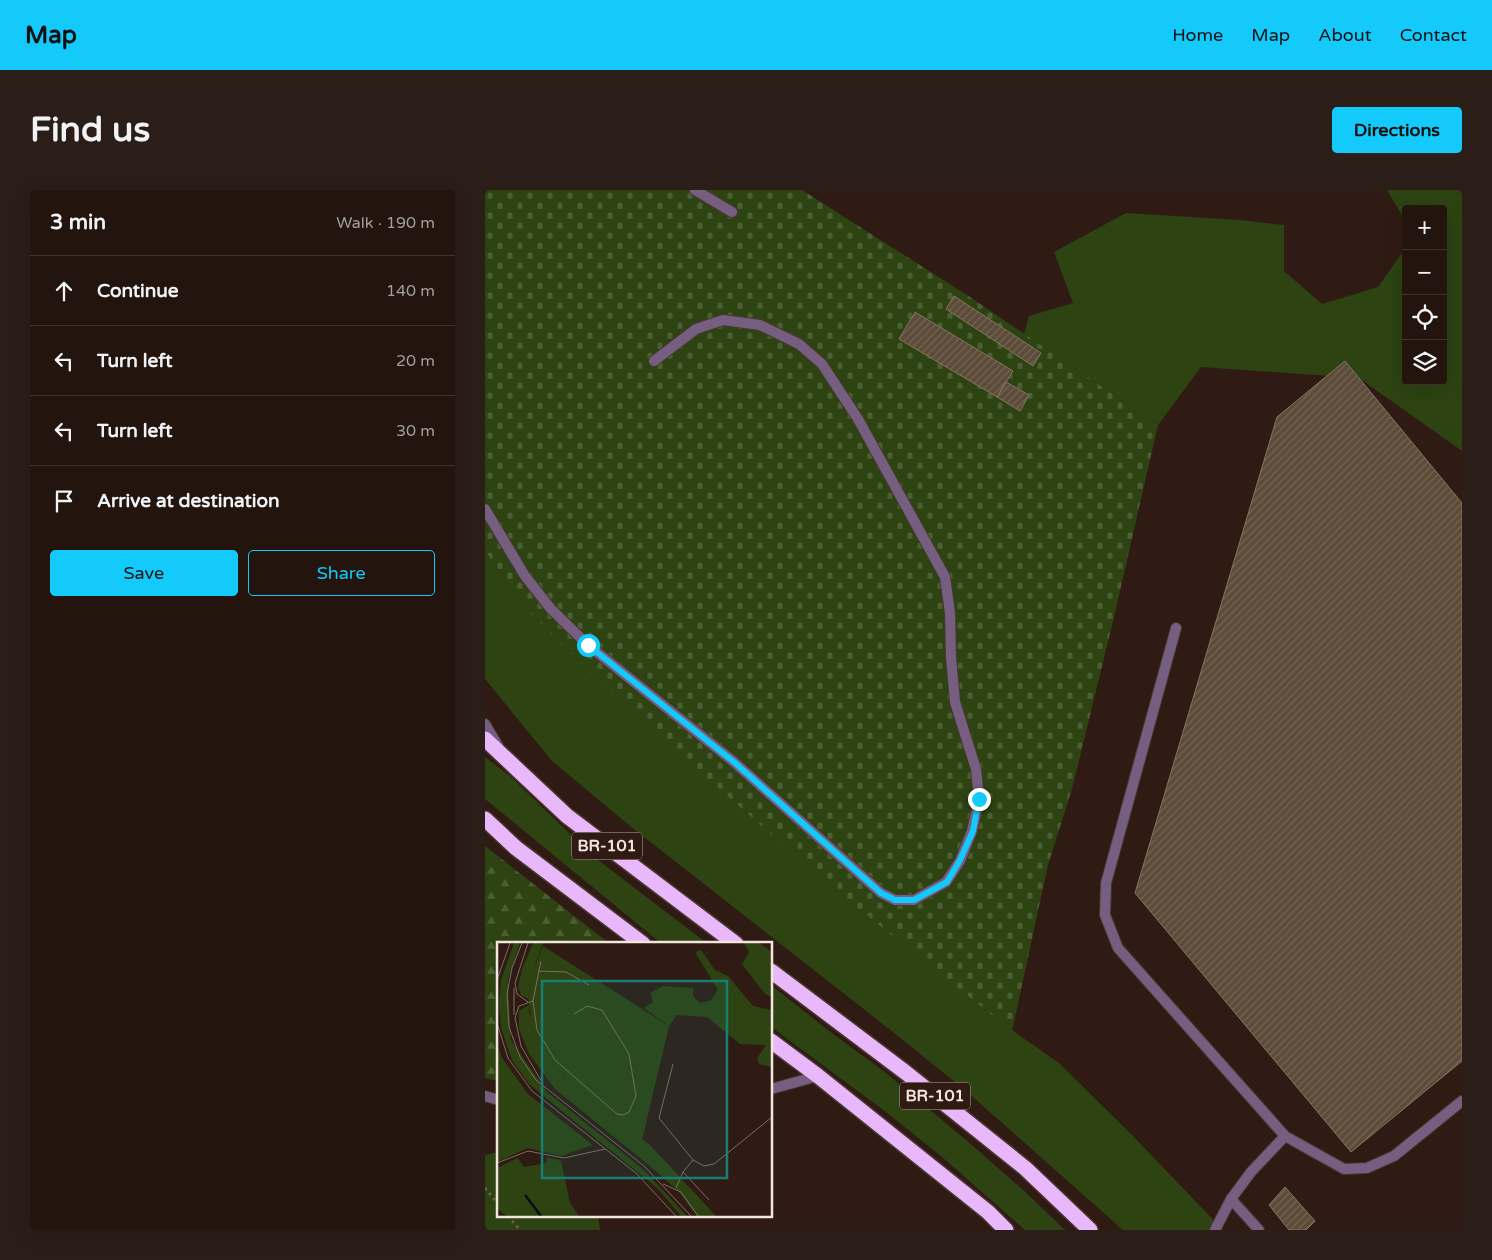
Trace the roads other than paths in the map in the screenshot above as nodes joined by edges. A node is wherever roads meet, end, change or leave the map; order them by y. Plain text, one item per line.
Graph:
1 (695, 190) edge
2 (732, 212) dead end
3 (654, 361) dead end
4 (485, 509) edge
5 (1176, 628) dead end
6 (485, 724) edge
7 (485, 739) edge
8 (505, 758) junction
9 (485, 818) edge
10 (640, 942) edge
11 (733, 942) edge
12 (773, 973) edge
13 (773, 1042) edge
14 (818, 1076) junction
15 (773, 1088) edge
16 (1462, 1101) edge
17 (1285, 1136) junction
18 (1231, 1199) junction
19 (1006, 1230) edge
20 (1090, 1230) edge
21 (1215, 1230) edge
22 (1259, 1230) edge

1 - 2 lane
3 - 4 lane
5 - 17 lane
6 - 8 lane
7 - 8 highway, BR-101
8 - 11 highway, BR-101
9 - 10 highway, BR-101
12 - 20 highway, BR-101
13 - 14 highway, BR-101
14 - 15 lane
14 - 19 highway, BR-101
16 - 17 lane
17 - 18 lane
18 - 21 lane
18 - 22 lane

